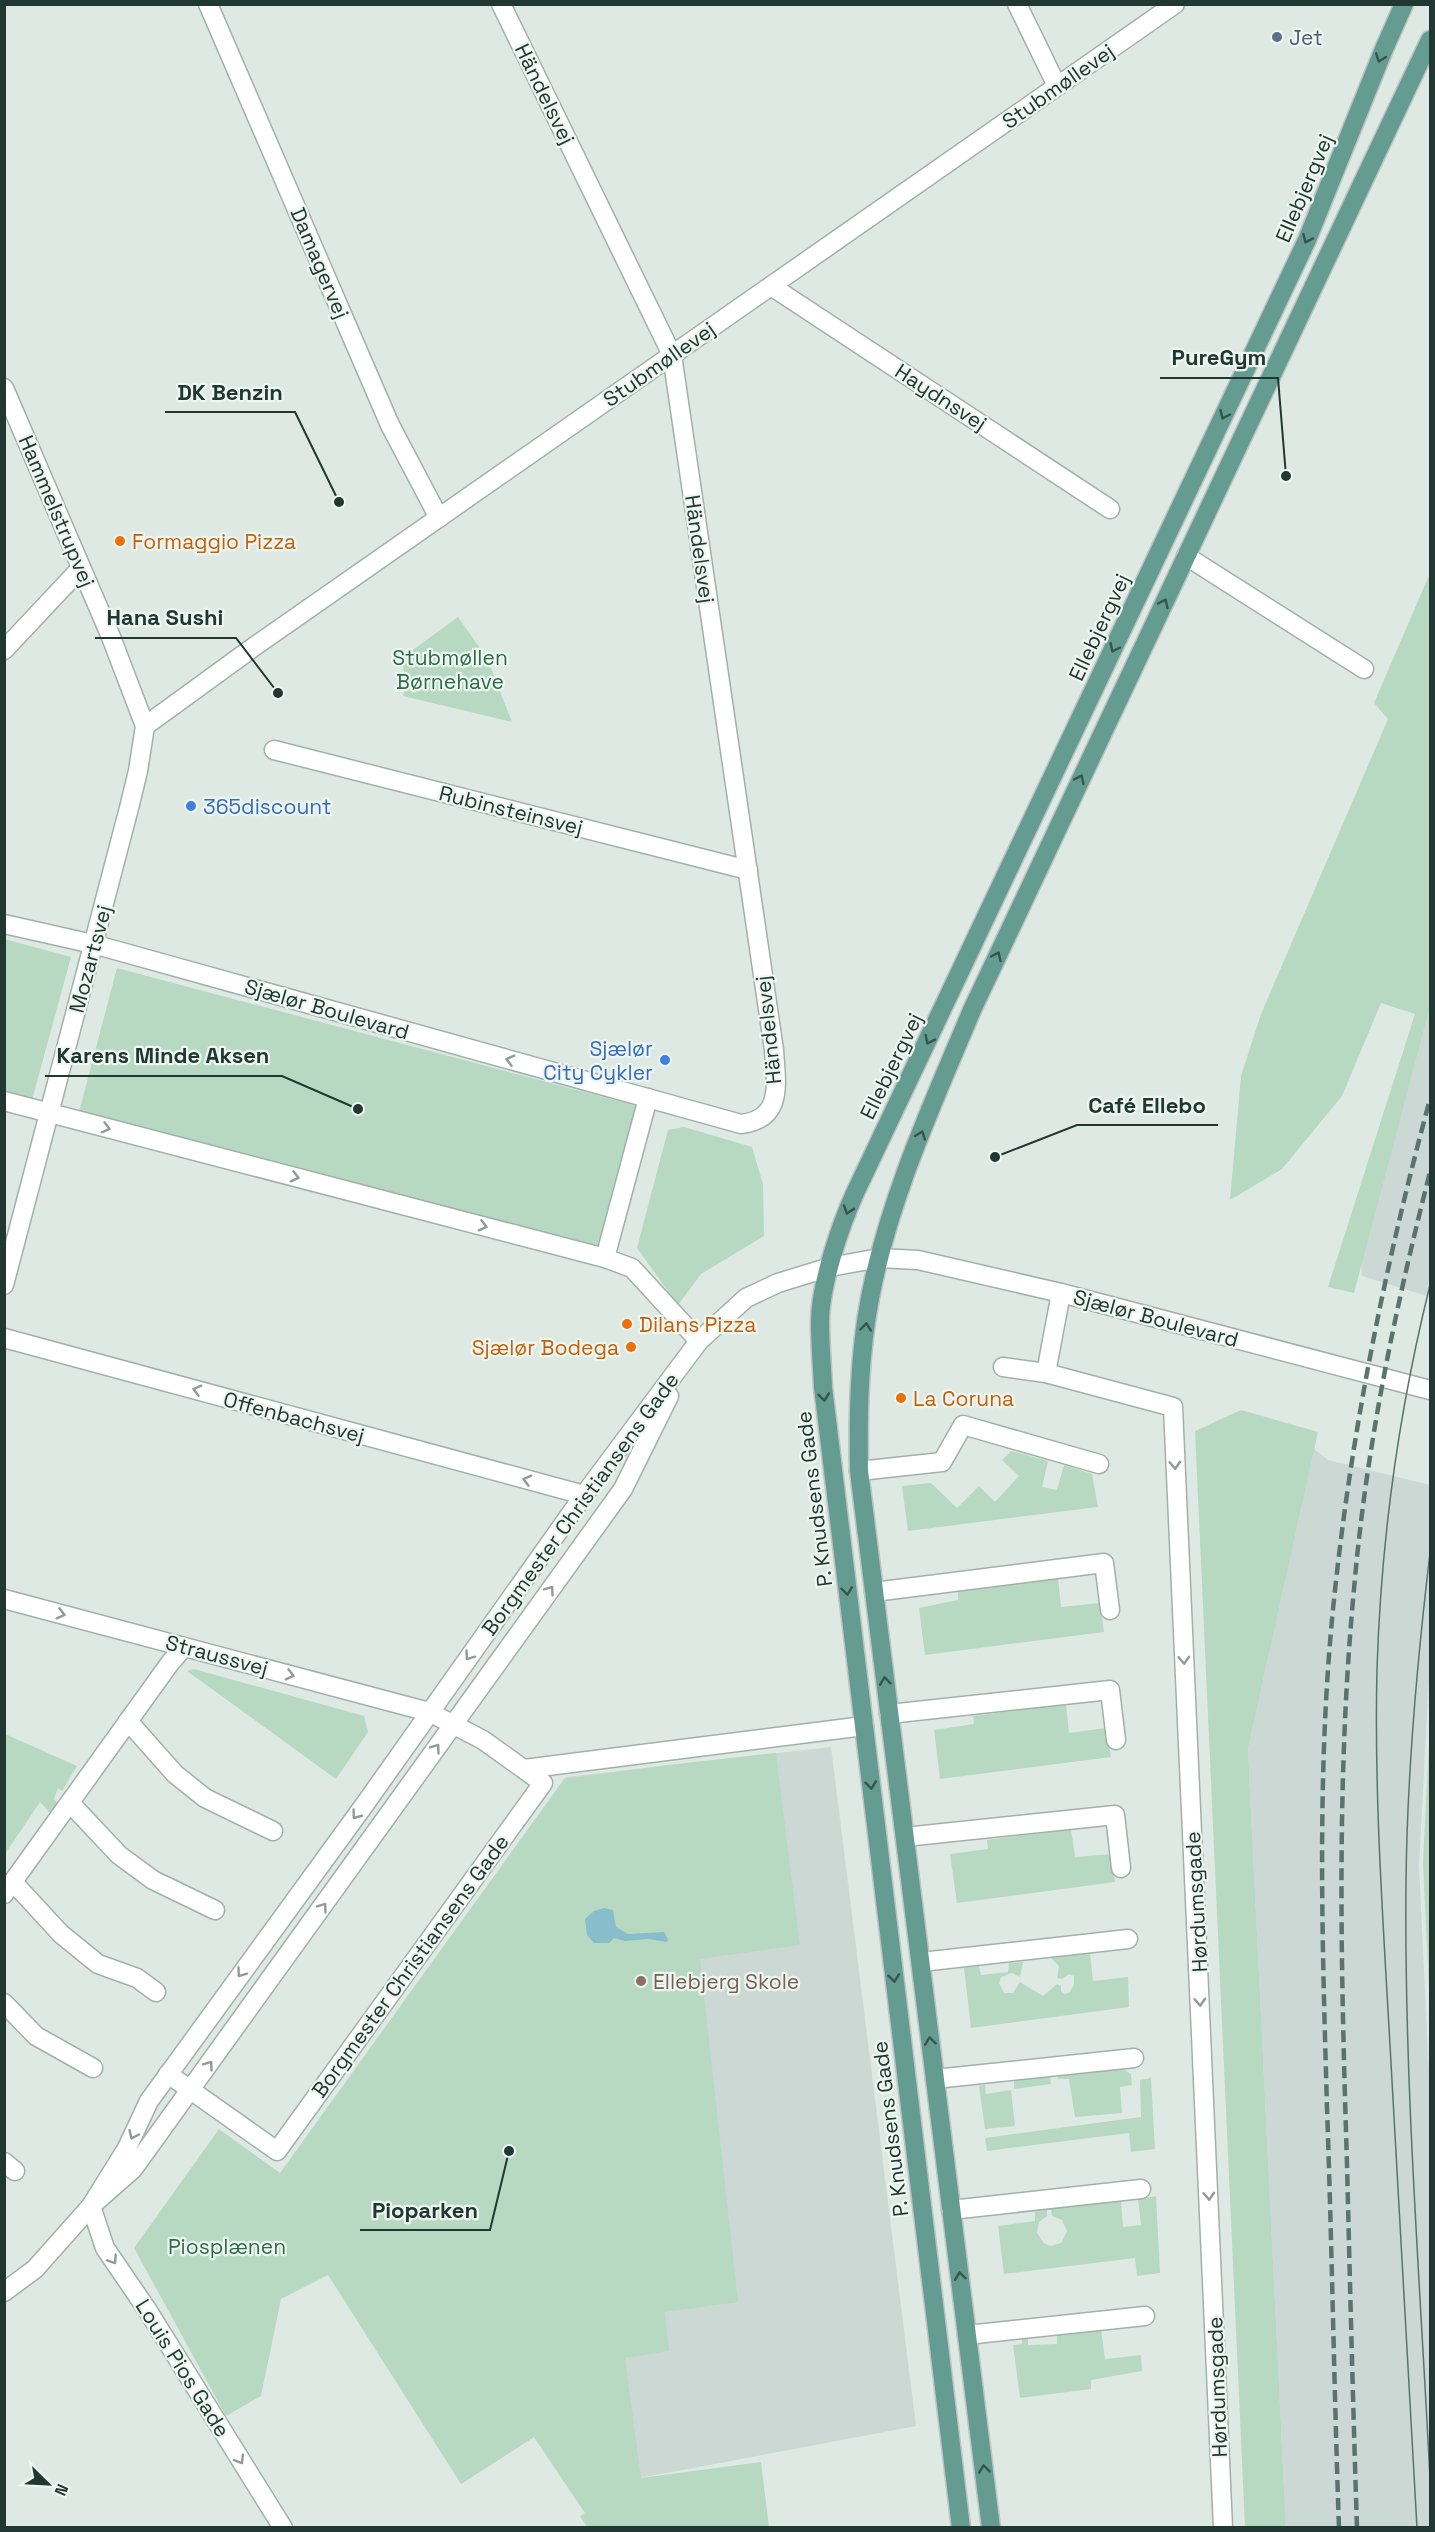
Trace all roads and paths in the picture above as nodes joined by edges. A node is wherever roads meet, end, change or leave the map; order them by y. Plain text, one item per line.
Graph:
1 (208, 4) edge
2 (501, 4) edge
3 (1017, 4) edge
4 (1175, 4) edge
5 (1404, 4) edge
6 (1431, 40) edge
7 (1057, 86) junction
8 (771, 286) junction
9 (672, 355) junction
10 (4, 388) edge
11 (1110, 509) dead end
12 (439, 518) junction
13 (1186, 556) junction
14 (81, 568) junction
15 (4, 650) edge
16 (1364, 669) dead end
17 (146, 726) junction
18 (274, 750) dead end
19 (748, 870) junction
20 (4, 924) edge
21 (93, 944) junction
22 (648, 1098) junction
23 (4, 1101) edge
24 (49, 1113) junction
25 (756, 1122) joint
26 (605, 1258) junction
27 (879, 1258) junction
28 (830, 1267) junction
29 (4, 1285) edge
30 (1060, 1293) junction
31 (4, 1338) edge
32 (694, 1348) junction
33 (1003, 1367) dead end
34 (1046, 1374) junction
35 (1431, 1390) edge
36 (1099, 1464) dead end
37 (859, 1471) junction
38 (584, 1495) junction
39 (874, 1592) junction
40 (4, 1599) edge
41 (1110, 1610) dead end
42 (184, 1647) junction
43 (429, 1712) junction
44 (889, 1714) junction
45 (128, 1721) junction
46 (453, 1724) junction
47 (864, 1726) junction
48 (1116, 1740) dead end
49 (524, 1769) junction
50 (70, 1804) junction
51 (273, 1831) dead end
52 (905, 1837) junction
53 (1121, 1868) dead end
54 (9, 1888) edge
55 (215, 1910) dead end
56 (1128, 1939) dead end
57 (921, 1962) junction
58 (156, 1992) dead end
59 (4, 2003) edge
60 (1134, 2058) dead end
61 (93, 2068) dead end
62 (168, 2074) junction
63 (935, 2079) junction
64 (191, 2089) junction
65 (1141, 2189) dead end
66 (91, 2206) junction
67 (951, 2210) junction
68 (4, 2292) edge
69 (1145, 2316) dead end
70 (967, 2335) junction
71 (283, 2528) edge
72 (961, 2528) edge
73 (992, 2528) edge
74 (1223, 2528) edge

1 - 12 street, Damagervej
2 - 9 street, Händelsvej
3 - 7 street
4 - 7 street, Stubmøllevej
5 -> 28 main road, Ellebjergvej
6 - 13 main road
7 - 8 street, Stubmøllevej
8 - 9 street, Stubmøllevej
8 - 11 street, Haydnsvej
9 - 12 street, Stubmøllevej
9 - 19 street, Händelsvej
10 - 14 street, Hammelstrupvej
12 - 17 street, Stubmøllevej
13 - 16 street
27 -> 13 main road
14 - 15 street
14 - 17 street, Hammelstrupvej
17 - 21 street, Mozartsvej
18 - 19 street, Rubinsteinsvej
19 - 25 street, Händelsvej
20 - 21 street, Sjælør Boulevard
22 -> 21 street, Sjælør Boulevard
21 - 24 street, Mozartsvej
22 - 25 street, Sjælør Boulevard
22 - 26 street
23 - 24 street
24 -> 26 street
24 - 29 street, Mozartsvej
26 - 32 street
27 - 28 street, Borgmester Christiansens Gade
27 - 30 street, Sjælør Boulevard
37 -> 27 main road
28 - 32 street, Borgmester Christiansens Gade
28 -> 47 main road, P. Knudsens Gade
30 - 34 street
30 - 35 street, Sjælør Boulevard
38 -> 31 street, Offenbachsvej
32 - 38 street, Borgmester Christiansens Gade
46 -> 32 street, Borgmester Christiansens Gade
33 - 34 street, Hørdumsgade
34 -> 74 street, Hørdumsgade
36 - 37 street
37 - 39 main road
38 -> 43 street, Borgmester Christiansens Gade
39 - 41 street
44 -> 39 main road
40 -> 42 street, Straussvej
42 -> 43 street, Straussvej
42 - 45 street
43 - 46 street, Borgmester Christiansens Gade
43 -> 62 street, Borgmester Christiansens Gade
44 - 48 street
44 - 52 main road
45 - 50 street
45 - 51 street
46 - 49 street, Borgmester Christiansens Gade
64 -> 46 street, Borgmester Christiansens Gade
47 - 49 street
47 -> 72 main road, P. Knudsens Gade
49 - 64 street, Borgmester Christiansens Gade
50 - 54 street
50 - 55 street
52 - 53 street
52 - 57 main road
54 - 58 street
56 - 57 street
63 -> 57 main road
59 - 61 street
60 - 63 street
62 - 64 street, Borgmester Christiansens Gade
62 -> 66 street, Borgmester Christiansens Gade
63 - 67 main road
64 - 66 street, Borgmester Christiansens Gade
65 - 67 street
66 - 68 street, Borgmester Christiansens Gade
66 -> 71 street, Louis Pios Gade
70 -> 67 main road
69 - 70 street
73 -> 70 main road

